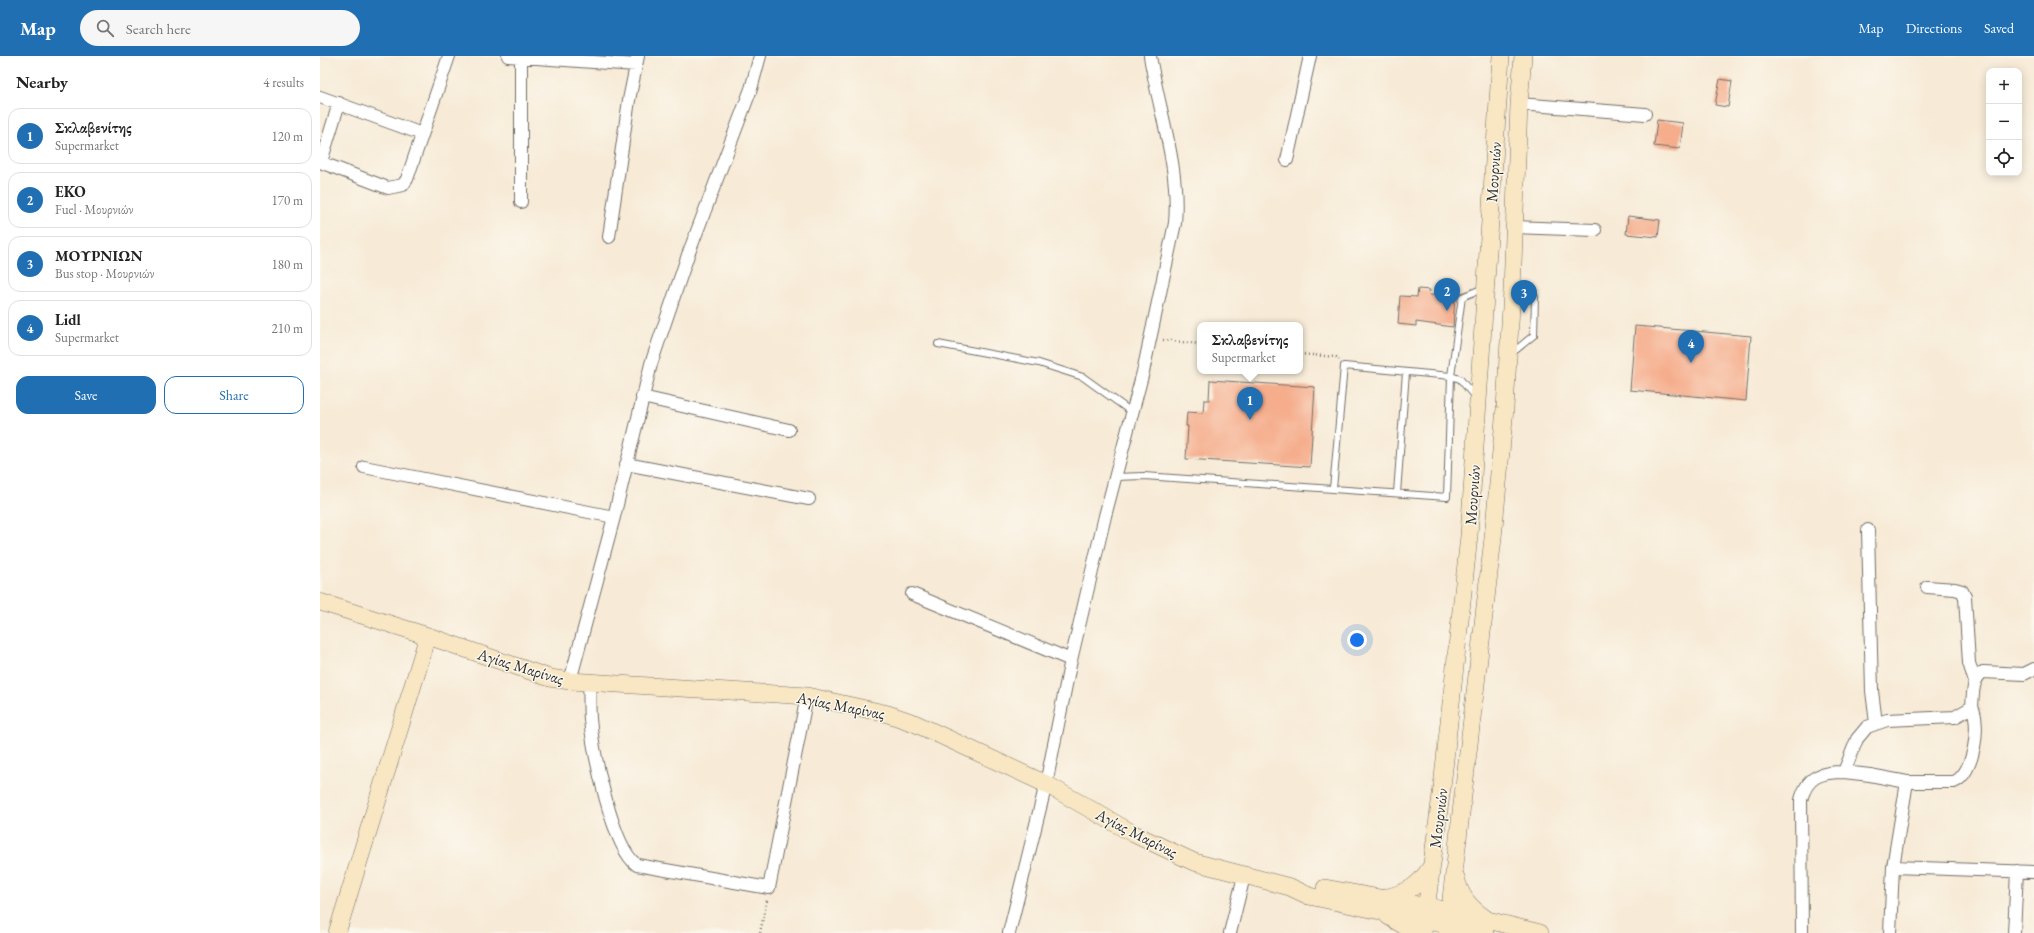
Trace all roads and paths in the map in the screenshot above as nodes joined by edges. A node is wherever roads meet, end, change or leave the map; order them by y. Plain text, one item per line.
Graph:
1 (450, 56) edge
2 (508, 56) edge
3 (760, 56) edge
4 (1150, 56) edge
5 (1310, 56) edge
6 (1501, 56) edge
7 (1523, 56) edge
8 (521, 58) junction
9 (637, 61) edge
10 (320, 97) edge
11 (339, 103) junction
12 (1519, 104) junction
13 (1645, 114) dead end
14 (422, 134) junction
15 (1287, 160) dead end
16 (321, 162) edge
17 (521, 202) dead end
18 (1515, 228) junction
19 (1595, 230) dead end
20 (609, 237) dead end
21 (1513, 281) junction
22 (1485, 287) junction
23 (1151, 338) junction
24 (938, 344) dead end
25 (1197, 344) edge
26 (1303, 354) edge
27 (1508, 357) junction
28 (1344, 366) junction
29 (1406, 372) junction
30 (1451, 376) junction
31 (642, 398) junction
32 (1479, 402) junction
33 (1133, 412) junction
34 (789, 430) dead end
35 (626, 464) junction
36 (364, 467) dead end
37 (1115, 477) junction
38 (1333, 489) junction
39 (1397, 493) junction
40 (809, 499) dead end
41 (614, 517) junction
42 (1868, 530) dead end
43 (1927, 587) dead end
44 (912, 594) dead end
45 (320, 602) edge
46 (428, 636) junction
47 (1071, 660) junction
48 (2034, 669) edge
49 (570, 681) junction
50 (589, 682) junction
51 (1975, 682) junction
52 (807, 696) junction
53 (1972, 707) junction
54 (1876, 723) junction
55 (1844, 772) junction
56 (1907, 782) junction
57 (1046, 784) junction
58 (1432, 867) junction
59 (1893, 867) junction
60 (1455, 871) junction
61 (2016, 871) junction
62 (2034, 872) edge
63 (1244, 876) junction
64 (769, 888) junction
65 (1382, 905) junction
66 (1424, 920) edge
67 (1449, 923) edge
68 (1486, 926) edge
69 (337, 933) edge
70 (760, 933) edge
71 (1009, 933) edge
72 (1230, 933) edge
73 (1409, 933) edge
74 (1540, 933) edge
75 (1802, 933) edge
76 (1890, 933) edge
77 (2014, 933) edge

1 - 14 street
2 - 8 street
3 - 31 street
4 - 23 street
5 - 15 street
6 - 22 main road, Μουρνιών
7 - 12 main road, Μουρνιών
8 - 9 street
8 - 17 street
9 - 20 street
10 - 11 street
11 - 14 street
11 - 16 street
12 - 13 street
12 - 18 main road, Μουρνιών
14 - 16 street
18 - 19 street
18 - 21 main road, Μουρνιών
21 - 27 main road, Μουρνιών
21 - 27 lane
22 - 30 lane
22 - 32 main road, Μουρνιών
23 - 25 path
23 - 33 street
24 - 33 lane
26 - 28 path
27 - 60 main road, Μουρνιών
28 - 29 lane
28 - 38 lane
29 - 30 lane
29 - 39 lane
30 - 32 lane
30 - 39 lane
31 - 34 street
31 - 35 street
32 - 58 main road, Μουρνιών
33 - 37 street
35 - 40 street
35 - 41 street
36 - 41 street
37 - 38 lane
37 - 47 street
38 - 39 lane
41 - 49 street
42 - 54 street
43 - 51 street
44 - 47 street
45 - 46 main road, Αγίας Μαρίνας
46 - 49 main road, Αγίας Μαρίνας
46 - 69 main road
47 - 57 street
48 - 51 street
49 - 50 main road, Αγίας Μαρίνας
50 - 52 main road, Αγίας Μαρίνας
50 - 64 street
51 - 53 street
52 - 57 main road, Αγίας Μαρίνας
52 - 64 street
53 - 54 street
53 - 56 street
54 - 55 street
55 - 56 street
55 - 75 street
56 - 59 street
57 - 63 main road, Αγίας Μαρίνας
57 - 71 street
58 - 65 main road
58 - 66 main road, Μουρνιών
59 - 61 street
59 - 76 street
60 - 67 main road, Μουρνιών
60 - 68 main road
61 - 62 street
61 - 77 street
63 - 65 main road, Αγίας Μαρίνας
63 - 72 street
64 - 70 path
65 - 66 main road, Αγίας Μαρίνας
65 - 73 main road
66 - 67 main road, Αγίας Μαρίνας
67 - 68 main road, Αγίας Μαρίνας
68 - 74 main road, Αγίας Μαρίνας

